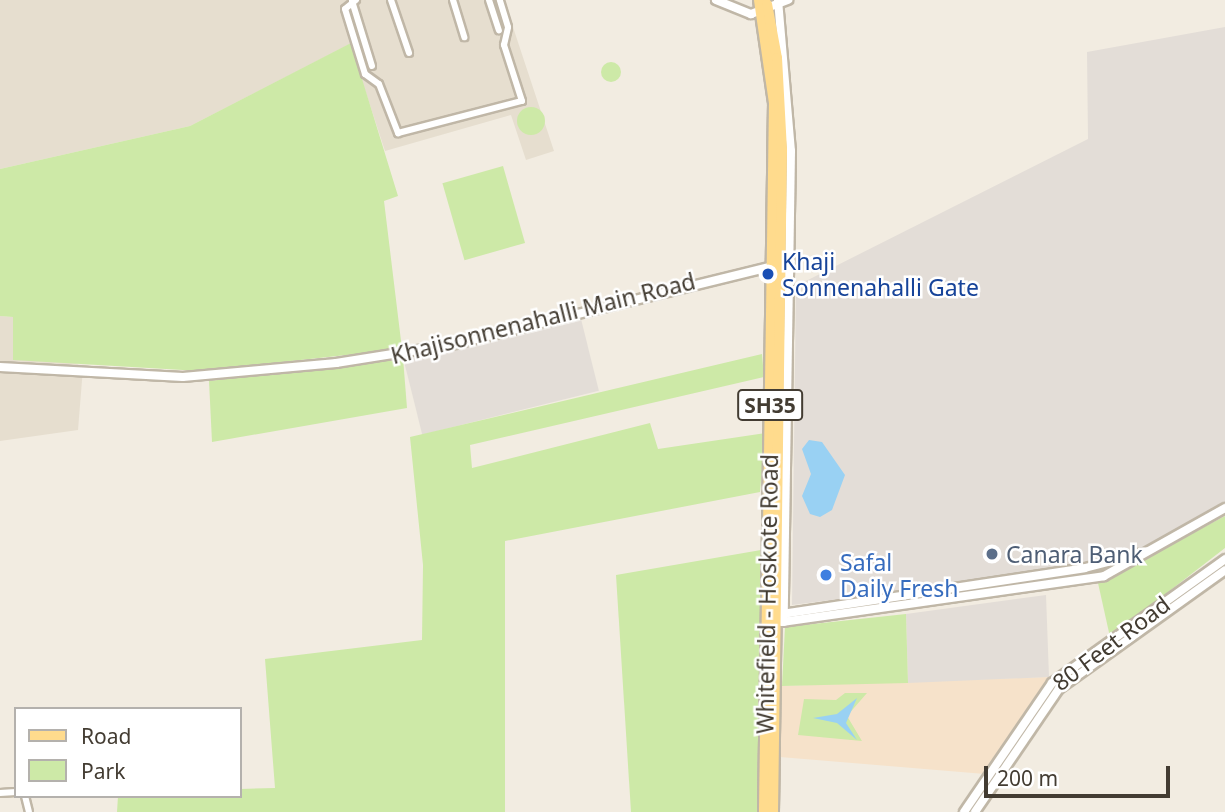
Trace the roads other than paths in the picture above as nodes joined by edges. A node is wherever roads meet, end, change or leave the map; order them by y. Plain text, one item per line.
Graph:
1 (391, 0) edge
2 (453, 0) edge
3 (489, 0) edge
4 (500, 0) edge
5 (716, 0) edge
6 (759, 0) edge
7 (788, 0) edge
8 (354, 1) edge
9 (778, 2) edge
10 (766, 8) edge
11 (499, 30) dead end
12 (464, 37) dead end
13 (409, 53) dead end
14 (372, 66) dead end
15 (782, 263) junction
16 (0, 367) edge
17 (1225, 508) edge
18 (1225, 559) edge
19 (1225, 570) edge
20 (776, 619) junction
21 (764, 812) edge
22 (773, 812) edge
23 (964, 812) edge
24 (975, 812) edge

1 - 13 street
2 - 12 street
3 - 11 street
4 - 8 street
5 - 10 street
6 - 10 main road, Whitefield - Hoskote Road / SH35
7 - 9 street
8 - 14 street
9 - 10 street
9 - 15 street
10 - 15 main road, Whitefield - Hoskote Road / SH35
15 - 16 street, Khajisonnenahalli Main Road
15 - 20 main road, Whitefield - Hoskote Road / SH35
15 - 20 street
17 - 20 street
18 - 23 street, 80 Feet Road
19 - 24 street, 80 Feet Road
20 - 21 main road, Whitefield - Hoskote Road / SH35
20 - 22 main road, Whitefield - Hoskote Road / SH35

